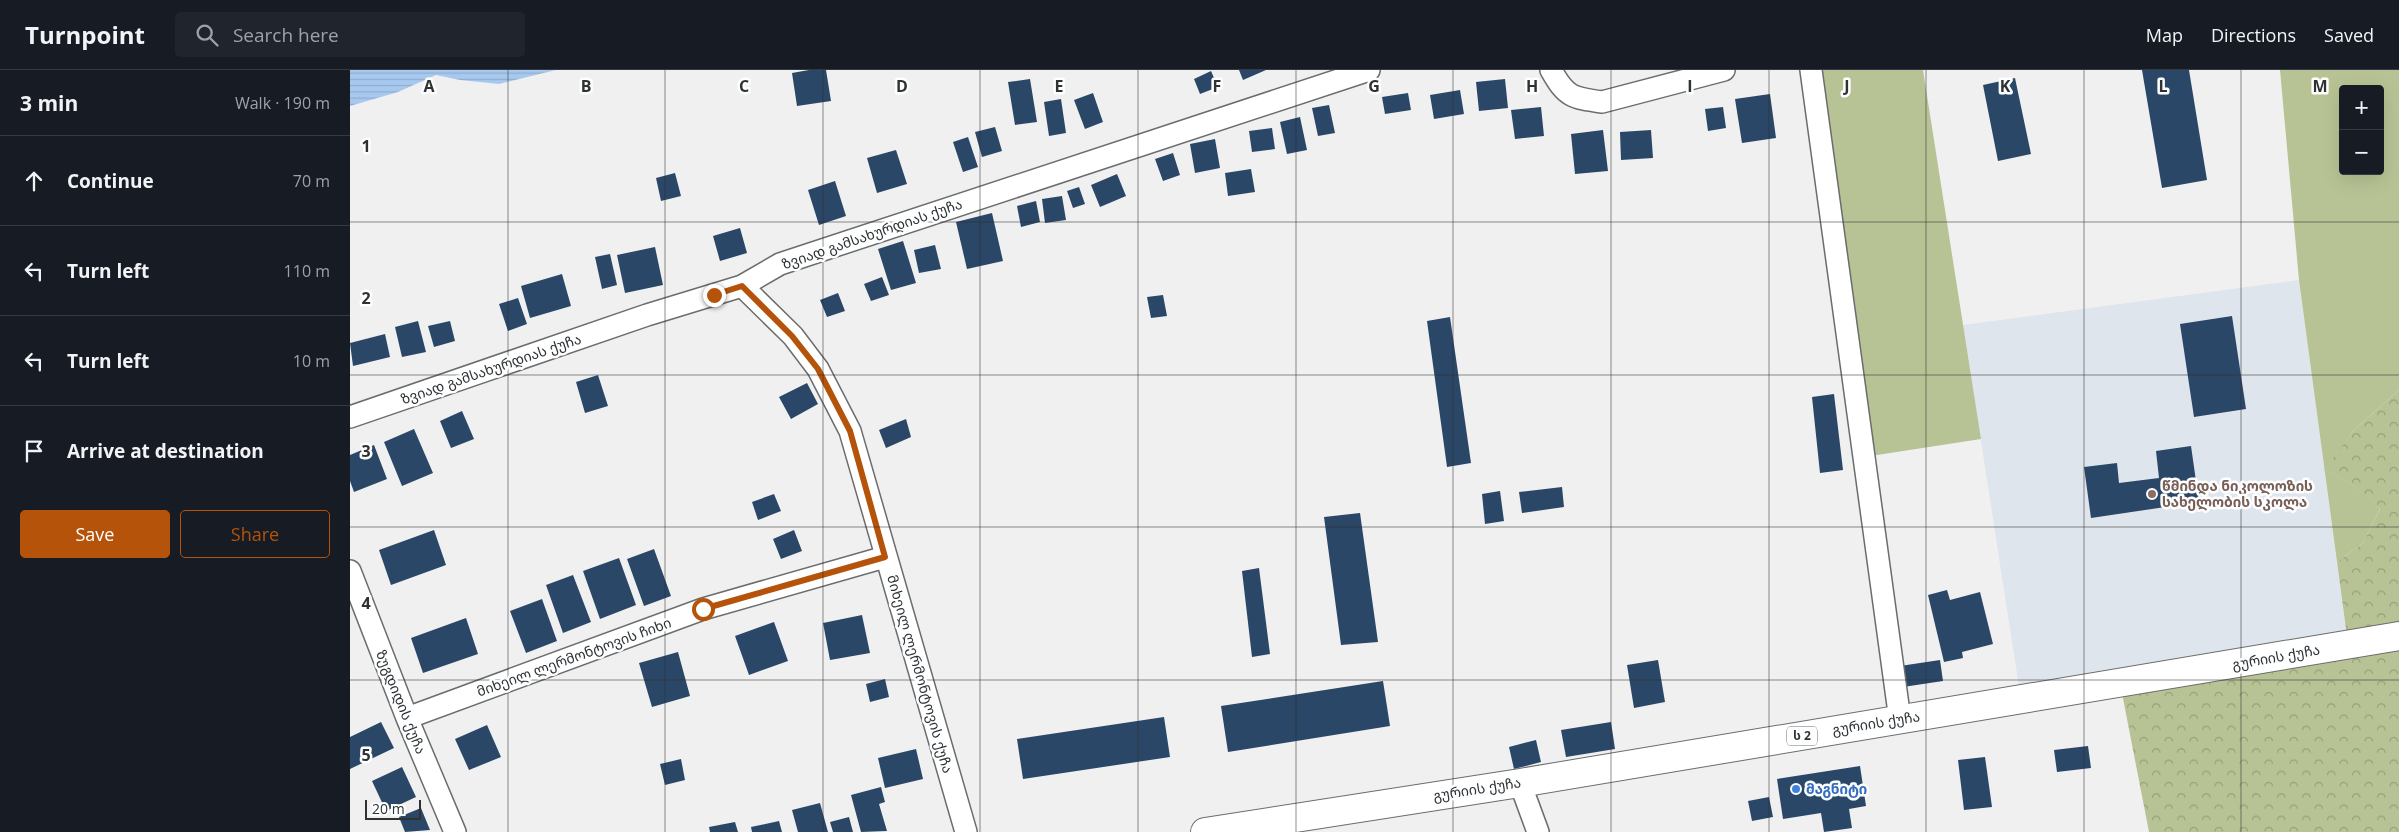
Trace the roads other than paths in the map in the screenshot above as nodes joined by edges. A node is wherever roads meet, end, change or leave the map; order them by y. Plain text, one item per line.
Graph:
1 (1369, 70) edge
2 (1552, 70) edge
3 (1724, 70) edge
4 (1811, 70) edge
5 (742, 286) junction
6 (350, 417) edge
7 (885, 557) junction
8 (350, 571) edge
9 (2399, 636) edge
10 (407, 718) junction
11 (1900, 720) junction
12 (1520, 783) junction
13 (455, 832) edge
14 (966, 832) edge
15 (1205, 832) edge
16 (1538, 832) edge

1 - 5 street, ზვიად გამსახურდიას ქუჩა
2 - 3 street
4 - 11 street
5 - 6 street, ზვიად გამსახურდიას ქუჩა
5 - 7 street, მიხეილ ლერმონტოვის ქუჩა
7 - 10 street, მიხეილ ლერმონტოვის ჩიხი
7 - 14 street, მიხეილ ლერმონტოვის ქუჩა
8 - 10 street, ზუგდიდის ქუჩა
9 - 11 highway, გურიის ქუჩა / ს 2
10 - 13 street, ზუგდიდის ქუჩა
11 - 12 highway, გურიის ქუჩა / ს 2
12 - 15 highway, გურიის ქუჩა / ს 2
12 - 16 street

